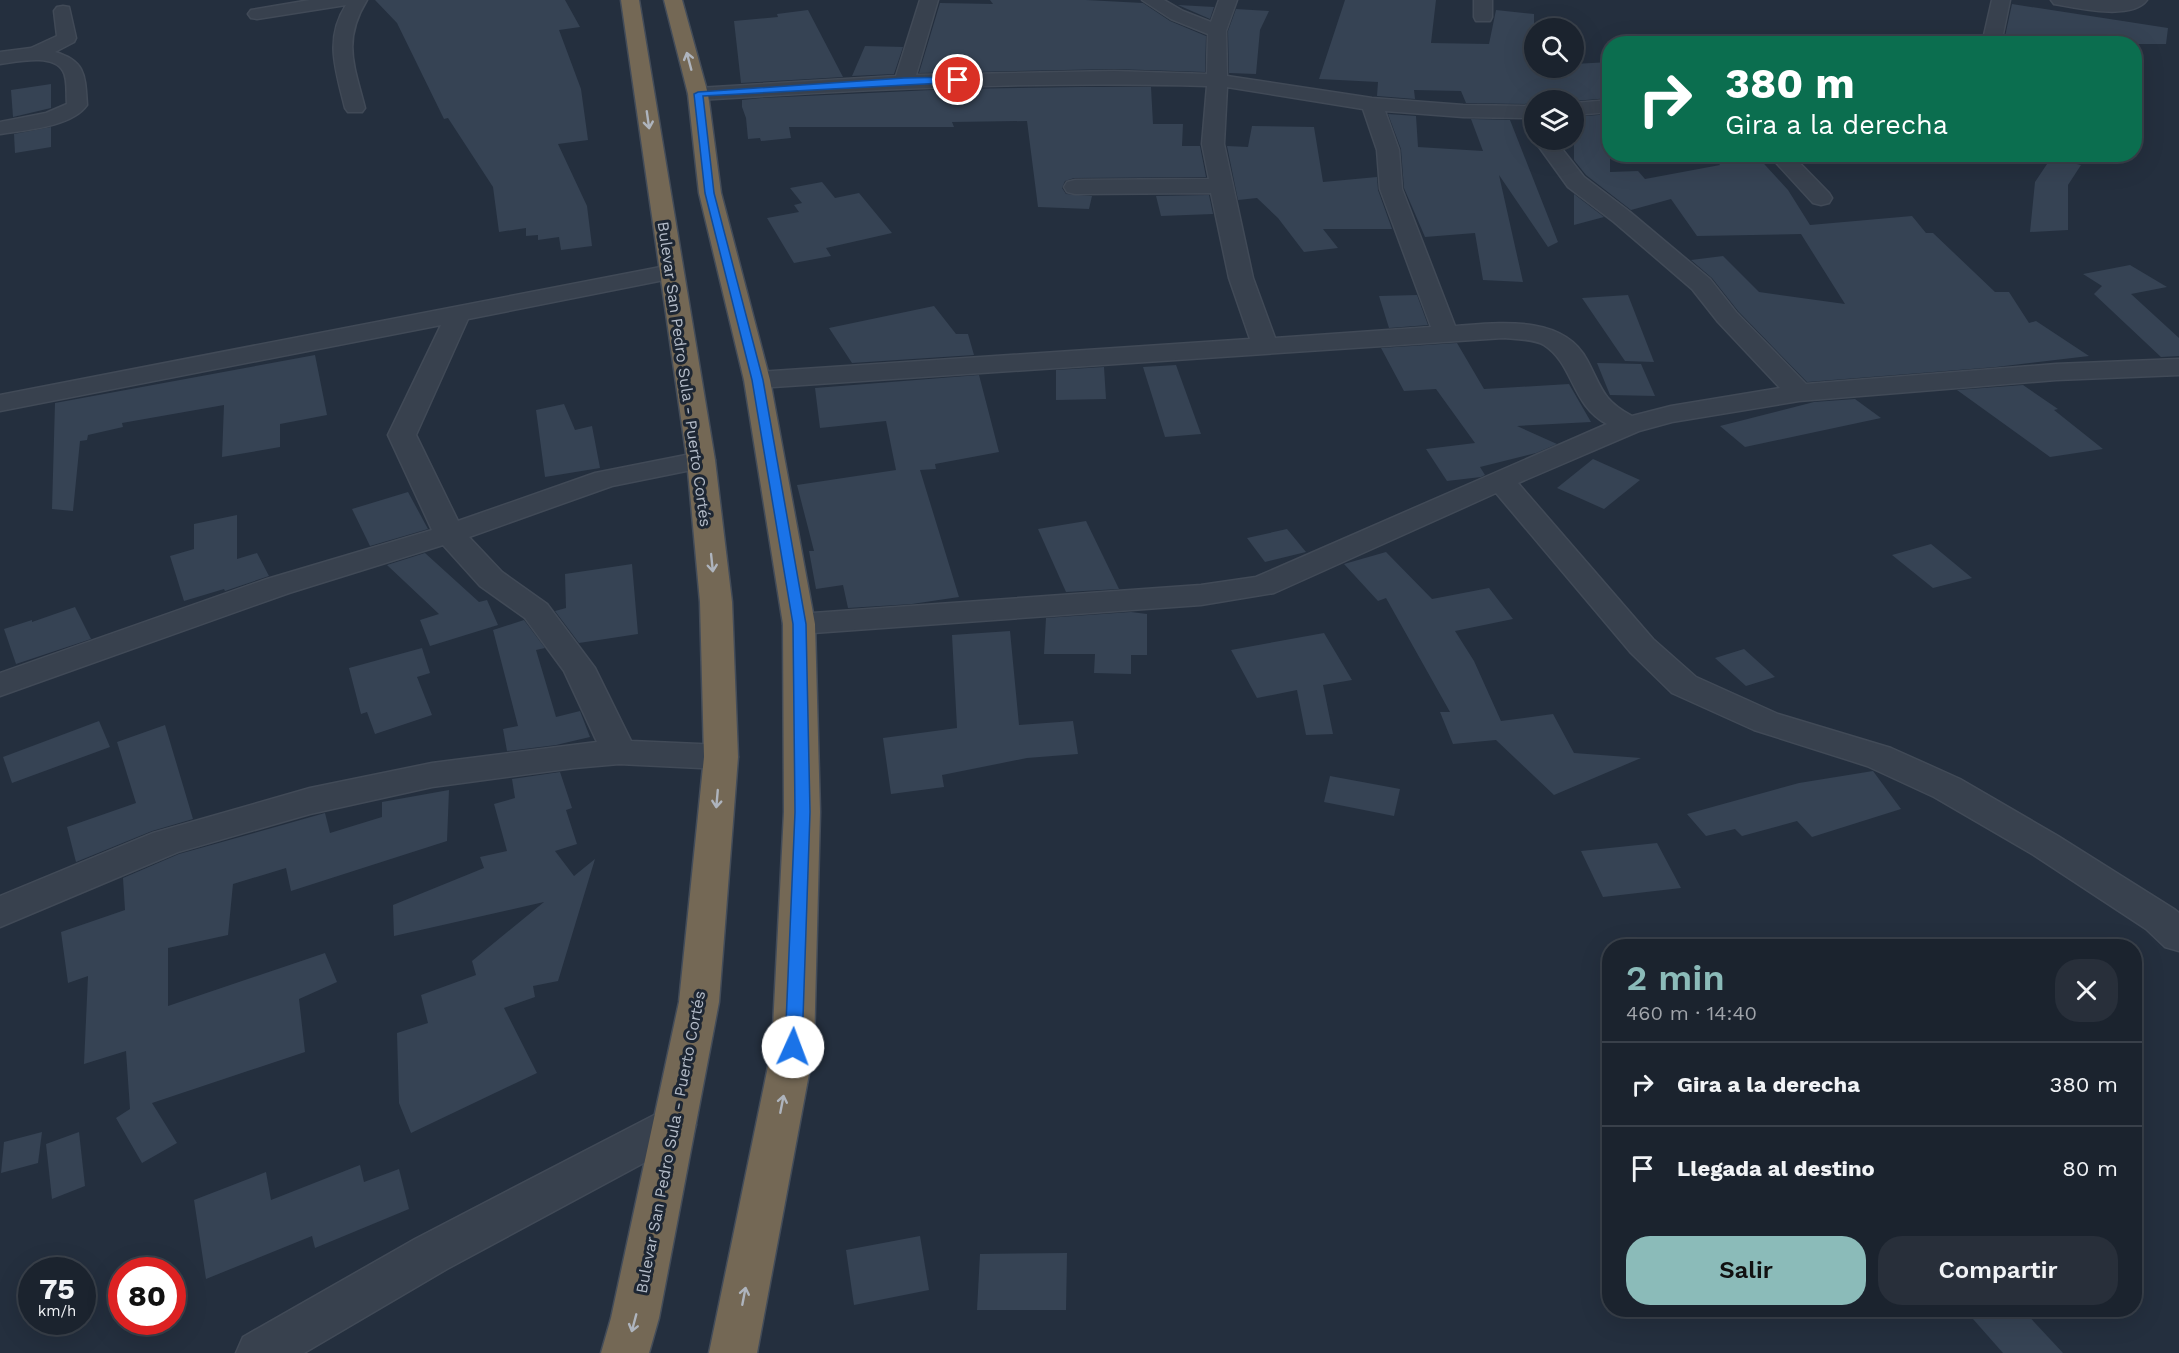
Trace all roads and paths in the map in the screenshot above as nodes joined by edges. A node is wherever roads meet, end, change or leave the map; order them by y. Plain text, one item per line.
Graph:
1 (344, 0) edge
2 (358, 0) edge
3 (630, 0) edge
4 (673, 0) edge
5 (929, 0) edge
6 (1151, 0) edge
7 (1228, 0) edge
8 (2001, 0) edge
9 (2060, 0) edge
10 (2138, 0) edge
11 (63, 11) dead end
12 (257, 14) dead end
13 (1217, 31) junction
14 (1993, 36) edge
15 (36, 54) junction
16 (0, 58) edge
17 (1217, 80) junction
18 (904, 81) junction
19 (698, 94) junction
20 (1372, 104) junction
21 (1602, 107) edge
22 (355, 108) dead end
23 (1584, 108) edge
24 (1524, 115) edge
25 (0, 128) edge
26 (1552, 150) edge
27 (1786, 162) edge
28 (1221, 186) junction
29 (1075, 187) dead end
30 (1821, 198) dead end
31 (671, 272) junction
32 (458, 314) junction
33 (1446, 334) junction
34 (1265, 345) junction
35 (2179, 367) edge
36 (757, 380) junction
37 (1799, 393) junction
38 (0, 403) edge
39 (1629, 425) junction
40 (701, 460) junction
41 (1500, 480) junction
42 (449, 534) junction
43 (799, 624) junction
44 (0, 684) edge
45 (619, 752) junction
46 (721, 757) junction
47 (0, 912) edge
48 (2179, 936) edge
49 (675, 1125) junction
50 (260, 1353) edge
51 (625, 1353) edge
52 (733, 1353) edge

1 - 12 street
2 - 22 street
3 -> 31 highway, Bulevar San Pedro Sula - Puerto Cortés
19 -> 4 highway
5 - 18 street
6 - 13 street
7 - 13 street
8 - 14 street
9 - 10 street
11 - 15 street
13 - 17 street
15 - 16 street
15 - 25 street
17 - 18 street
17 - 20 street
17 - 28 street
18 - 19 street
19 - 36 highway
20 - 24 street
20 - 33 street
21 - 23 street
26 - 37 street
27 - 30 street
28 - 29 street
28 - 34 street
31 - 32 street
31 - 40 highway, Bulevar San Pedro Sula - Puerto Cortés
32 - 38 street
32 - 42 street
33 - 34 street
33 - 39 street
34 - 36 street
35 - 37 street
36 - 43 highway
37 - 39 street
39 - 41 street
40 - 42 street
40 -> 46 highway, Bulevar San Pedro Sula - Puerto Cortés
41 - 43 street
41 - 48 street
42 - 44 street
42 - 45 street
52 -> 43 highway
45 - 46 street
45 - 47 street
46 -> 49 highway, Bulevar San Pedro Sula - Puerto Cortés
49 - 50 street
49 -> 51 highway, Bulevar San Pedro Sula - Puerto Cortés

